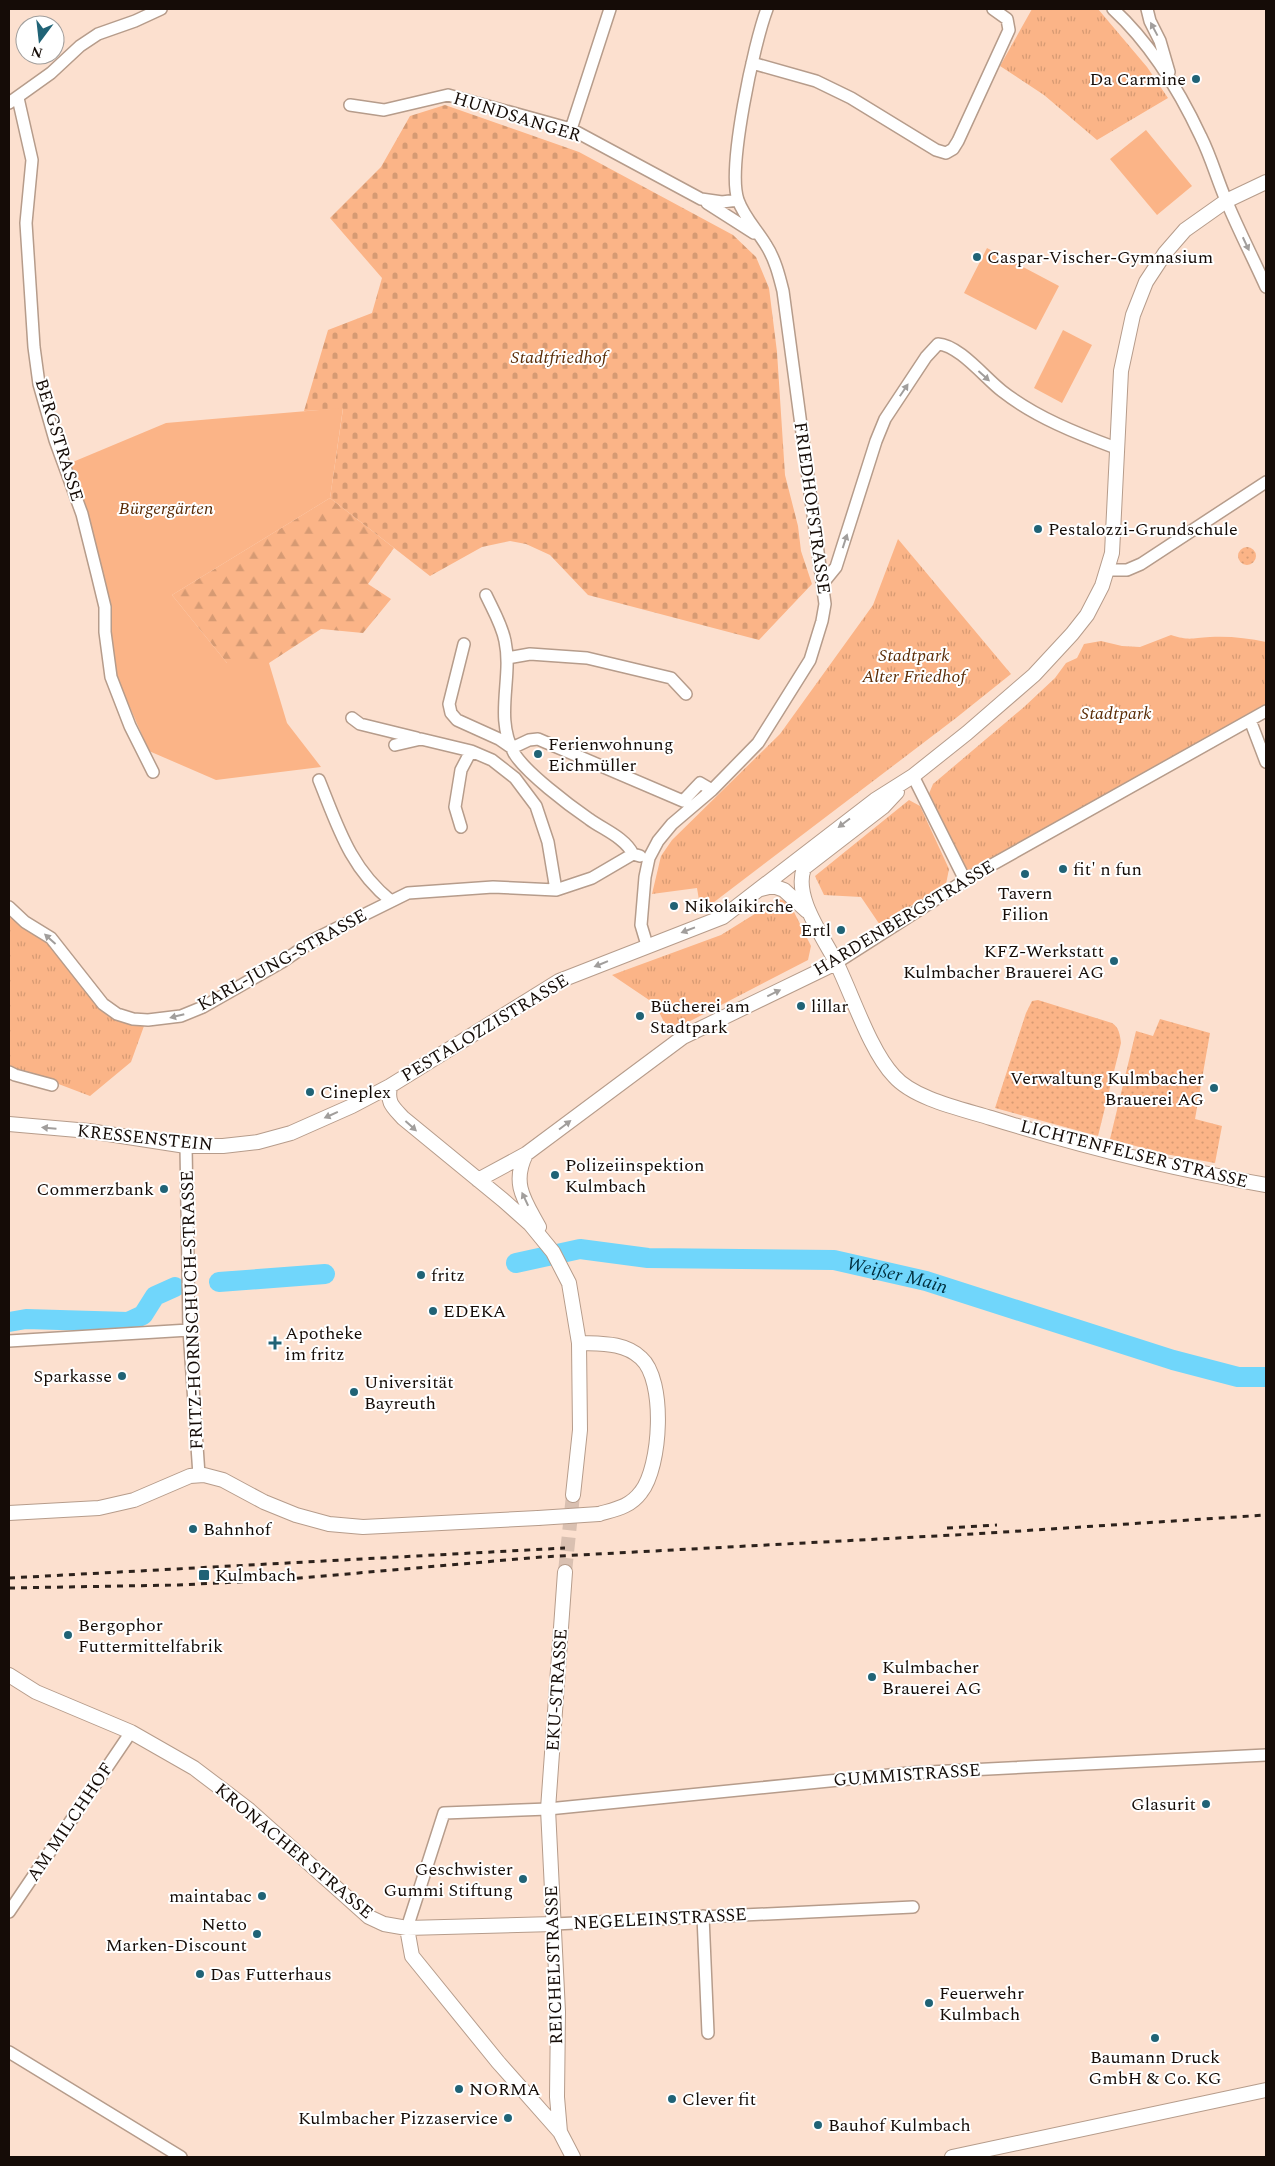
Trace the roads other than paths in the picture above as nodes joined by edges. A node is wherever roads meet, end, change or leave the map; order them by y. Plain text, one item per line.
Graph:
1 (160, 9) edge
2 (610, 9) edge
3 (767, 9) edge
4 (993, 9) edge
5 (1113, 9) edge
6 (1147, 9) edge
7 (752, 63) junction
8 (1172, 83) junction
9 (14, 101) edge
10 (350, 105) dead end
11 (571, 129) junction
12 (1266, 182) edge
13 (701, 199) junction
14 (738, 200) junction
15 (1226, 201) junction
16 (763, 239) junction
17 (1266, 286) edge
18 (1116, 448) junction
19 (1266, 482) edge
20 (1107, 570) junction
21 (823, 583) junction
22 (486, 595) dead end
23 (464, 644) dead end
24 (507, 658) junction
25 (686, 694) dead end
26 (1266, 711) edge
27 (352, 718) dead end
28 (1250, 720) junction
29 (421, 739) junction
30 (395, 744) dead end
31 (512, 748) junction
32 (471, 751) junction
33 (1266, 762) edge
34 (153, 772) dead end
35 (913, 776) junction
36 (319, 780) dead end
37 (712, 790) junction
38 (461, 827) dead end
39 (633, 854) junction
40 (649, 858) junction
41 (801, 876) joint
42 (965, 880) junction
43 (556, 890) junction
44 (761, 890) junction
45 (391, 901) junction
46 (9, 907) edge
47 (811, 915) junction
48 (647, 946) junction
49 (836, 963) junction
50 (9, 1072) edge
51 (52, 1085) dead end
52 (390, 1086) junction
53 (9, 1124) edge
54 (186, 1146) junction
55 (526, 1154) junction
56 (478, 1180) junction
57 (1266, 1185) edge
58 (546, 1242) junction
59 (189, 1330) junction
60 (9, 1341) edge
61 (580, 1343) junction
62 (199, 1475) junction
63 (573, 1494) tunnel mouth
64 (9, 1513) edge
65 (565, 1572) tunnel mouth
66 (9, 1675) edge
67 (131, 1732) junction
68 (1266, 1755) edge
69 (548, 1808) junction
70 (913, 1907) dead end
71 (9, 1912) edge
72 (703, 1916) junction
73 (554, 1924) junction
74 (407, 1928) junction
75 (708, 2033) dead end
76 (9, 2052) edge
77 (1266, 2090) edge
78 (560, 2132) junction
79 (569, 2155) edge
80 (181, 2157) edge
81 (952, 2157) edge

1 - 9 street
2 - 11 street
3 - 7 street
4 - 7 street
5 - 8 street
8 -> 6 street
7 - 14 street
8 - 15 street
9 - 34 street, BERGSTRASSE
10 - 11 street, HUNDSANGER
11 - 13 street, HUNDSANGER
12 - 15 street, PESTALOZZISTRASSE
13 - 14 street, HUNDSANGER
13 - 16 street, HUNDSANGER
14 - 16 street, FRIEDHOFSTRASSE
15 -> 17 street
15 - 18 street, PESTALOZZISTRASSE
16 - 21 street, FRIEDHOFSTRASSE
18 - 20 street, PESTALOZZISTRASSE
21 -> 18 street
19 - 20 street
20 - 35 street, PESTALOZZISTRASSE
21 - 37 street, FRIEDHOFSTRASSE
22 - 24 street
23 - 31 street
24 - 25 street
24 - 31 street
26 - 28 street, HARDENBERGSTRASSE
27 - 29 street
28 - 33 street
28 - 42 street, HARDENBERGSTRASSE
29 - 30 street
29 - 32 street
31 - 37 street
31 - 39 street
32 - 38 street
32 - 43 street
35 - 41 street, PESTALOZZISTRASSE
35 - 42 street
35 -> 44 street, PESTALOZZISTRASSE
36 - 45 street, KARL-JUNG-STRASSE
37 - 40 street, FRIEDHOFSTRASSE
39 - 40 street
39 - 43 street, KARL-JUNG-STRASSE
40 - 48 street, FRIEDHOFSTRASSE
41 - 47 street, LICHTENFELSER STRASSE
42 - 49 street, HARDENBERGSTRASSE
43 - 45 street, KARL-JUNG-STRASSE
44 - 47 street, LICHTENFELSER STRASSE
44 -> 48 street, PESTALOZZISTRASSE
45 -> 46 street, KARL-JUNG-STRASSE
47 - 49 street, LICHTENFELSER STRASSE
48 -> 52 street, PESTALOZZISTRASSE
55 -> 49 street, HARDENBERGSTRASSE
49 - 57 street, LICHTENFELSER STRASSE
50 - 51 street
52 -> 54 street, KRESSENSTEIN
52 -> 56 street
54 -> 53 street, KRESSENSTEIN
54 - 59 street, FRITZ-HORNSCHUCH-STRASSE
55 - 56 street, HARDENBERGSTRASSE
58 -> 55 street
56 - 58 street
58 - 61 street
59 - 60 street
59 - 62 street, FRITZ-HORNSCHUCH-STRASSE
61 - 62 street, bridge
61 - 63 street
62 - 64 street
65 - 69 street, EKU-STRASSE
66 - 67 street, KRONACHER STRASSE
67 - 71 street, AM MILCHHOF
67 - 74 street, KRONACHER STRASSE
68 - 69 street, GUMMISTRASSE
69 - 73 street, REICHELSTRASSE
69 - 74 street, GUMMISTRASSE
70 - 72 street, NEGELEINSTRASSE
72 - 73 street, NEGELEINSTRASSE
72 - 75 street
73 - 74 street, NEGELEINSTRASSE
73 - 78 street, REICHELSTRASSE
74 - 78 street
76 - 80 street
77 - 81 street
78 - 79 street, REICHELSTRASSE

